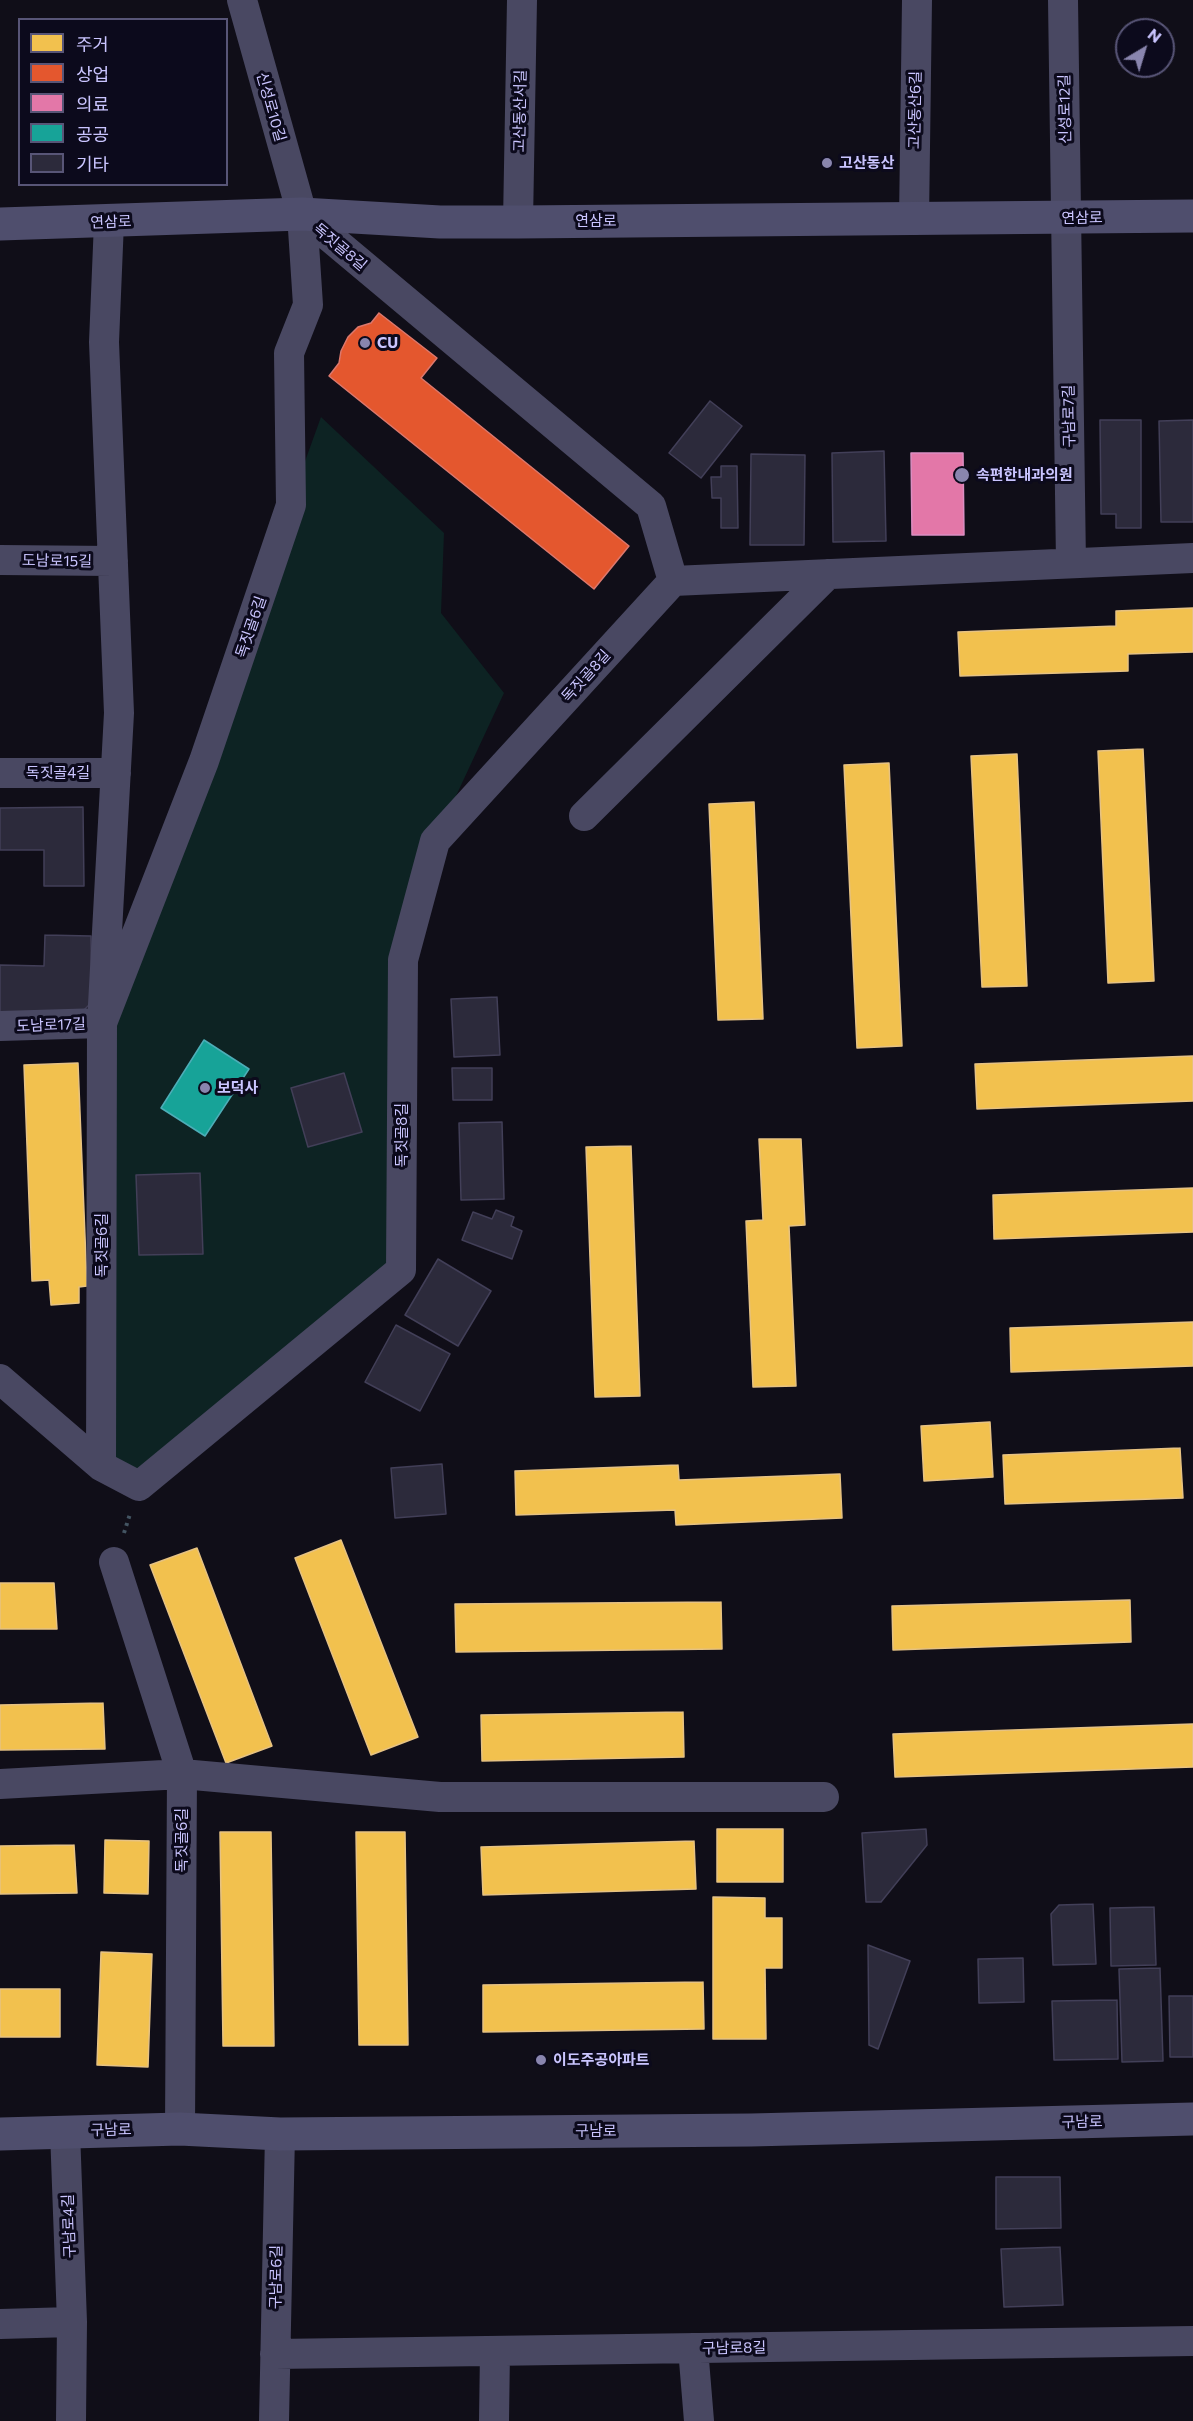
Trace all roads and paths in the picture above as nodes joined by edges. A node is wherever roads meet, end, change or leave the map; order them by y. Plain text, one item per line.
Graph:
1 (242, 0) edge
2 (522, 0) edge
3 (917, 0) edge
4 (1063, 0) edge
5 (302, 214) junction
6 (1193, 216) edge
7 (1066, 218) junction
8 (914, 220) junction
9 (109, 222) junction
10 (518, 222) junction
11 (0, 224) edge
12 (1193, 558) edge
13 (0, 560) edge
14 (113, 561) junction
15 (1071, 563) junction
16 (828, 574) junction
17 (673, 581) junction
18 (0, 773) edge
19 (116, 773) junction
20 (584, 816) dead end
21 (102, 1023) junction
22 (0, 1026) edge
23 (0, 1379) edge
24 (101, 1466) junction
25 (139, 1486) junction
26 (114, 1562) joint
27 (182, 1774) junction
28 (0, 1784) edge
29 (824, 1797) dead end
30 (1193, 2119) edge
31 (180, 2129) junction
32 (65, 2131) junction
33 (0, 2134) edge
34 (279, 2134) junction
35 (72, 2322) junction
36 (0, 2324) edge
37 (1193, 2341) edge
38 (693, 2348) junction
39 (495, 2351) junction
40 (275, 2354) junction
41 (71, 2421) edge
42 (274, 2421) edge
43 (494, 2421) edge
44 (699, 2421) edge

1 - 5 street, 신성로10길
2 - 10 street, 고산동산서길
3 - 8 street, 고산동산6길
4 - 7 street, 신성로12길
5 - 9 main road, 연삼로
5 - 10 main road, 연삼로
5 - 17 street, 독짓골8길
5 - 21 street, 독짓골6길
6 - 7 main road, 연삼로
7 - 8 main road, 연삼로
7 - 15 street, 구남로7길
8 - 10 main road, 연삼로
9 - 11 main road, 연삼로
9 - 14 street, 독짓골6길
12 - 15 street
13 - 14 street, 도남로15길
14 - 19 street, 독짓골6길
15 - 16 street
16 - 17 street
16 - 20 street
17 - 25 street, 독짓골8길
18 - 19 street, 독짓골4길
19 - 21 street, 독짓골6길
21 - 22 street, 도남로17길
21 - 24 street, 독짓골6길
23 - 24 street
24 - 25 street
25 - 26 path
26 - 27 street, 독짓골6길
27 - 28 street
27 - 29 street
27 - 31 street, 독짓골6길
30 - 34 main road, 구남로
31 - 32 main road, 구남로
31 - 34 main road, 구남로
32 - 33 main road, 구남로
32 - 35 street, 구남로4길
34 - 40 street, 구남로6길
35 - 36 street
35 - 41 street, 구남로4길
37 - 38 street, 구남로8길
38 - 39 street, 구남로8길
38 - 44 street
39 - 40 street, 구남로8길
39 - 43 street
40 - 42 street, 구남로6길

